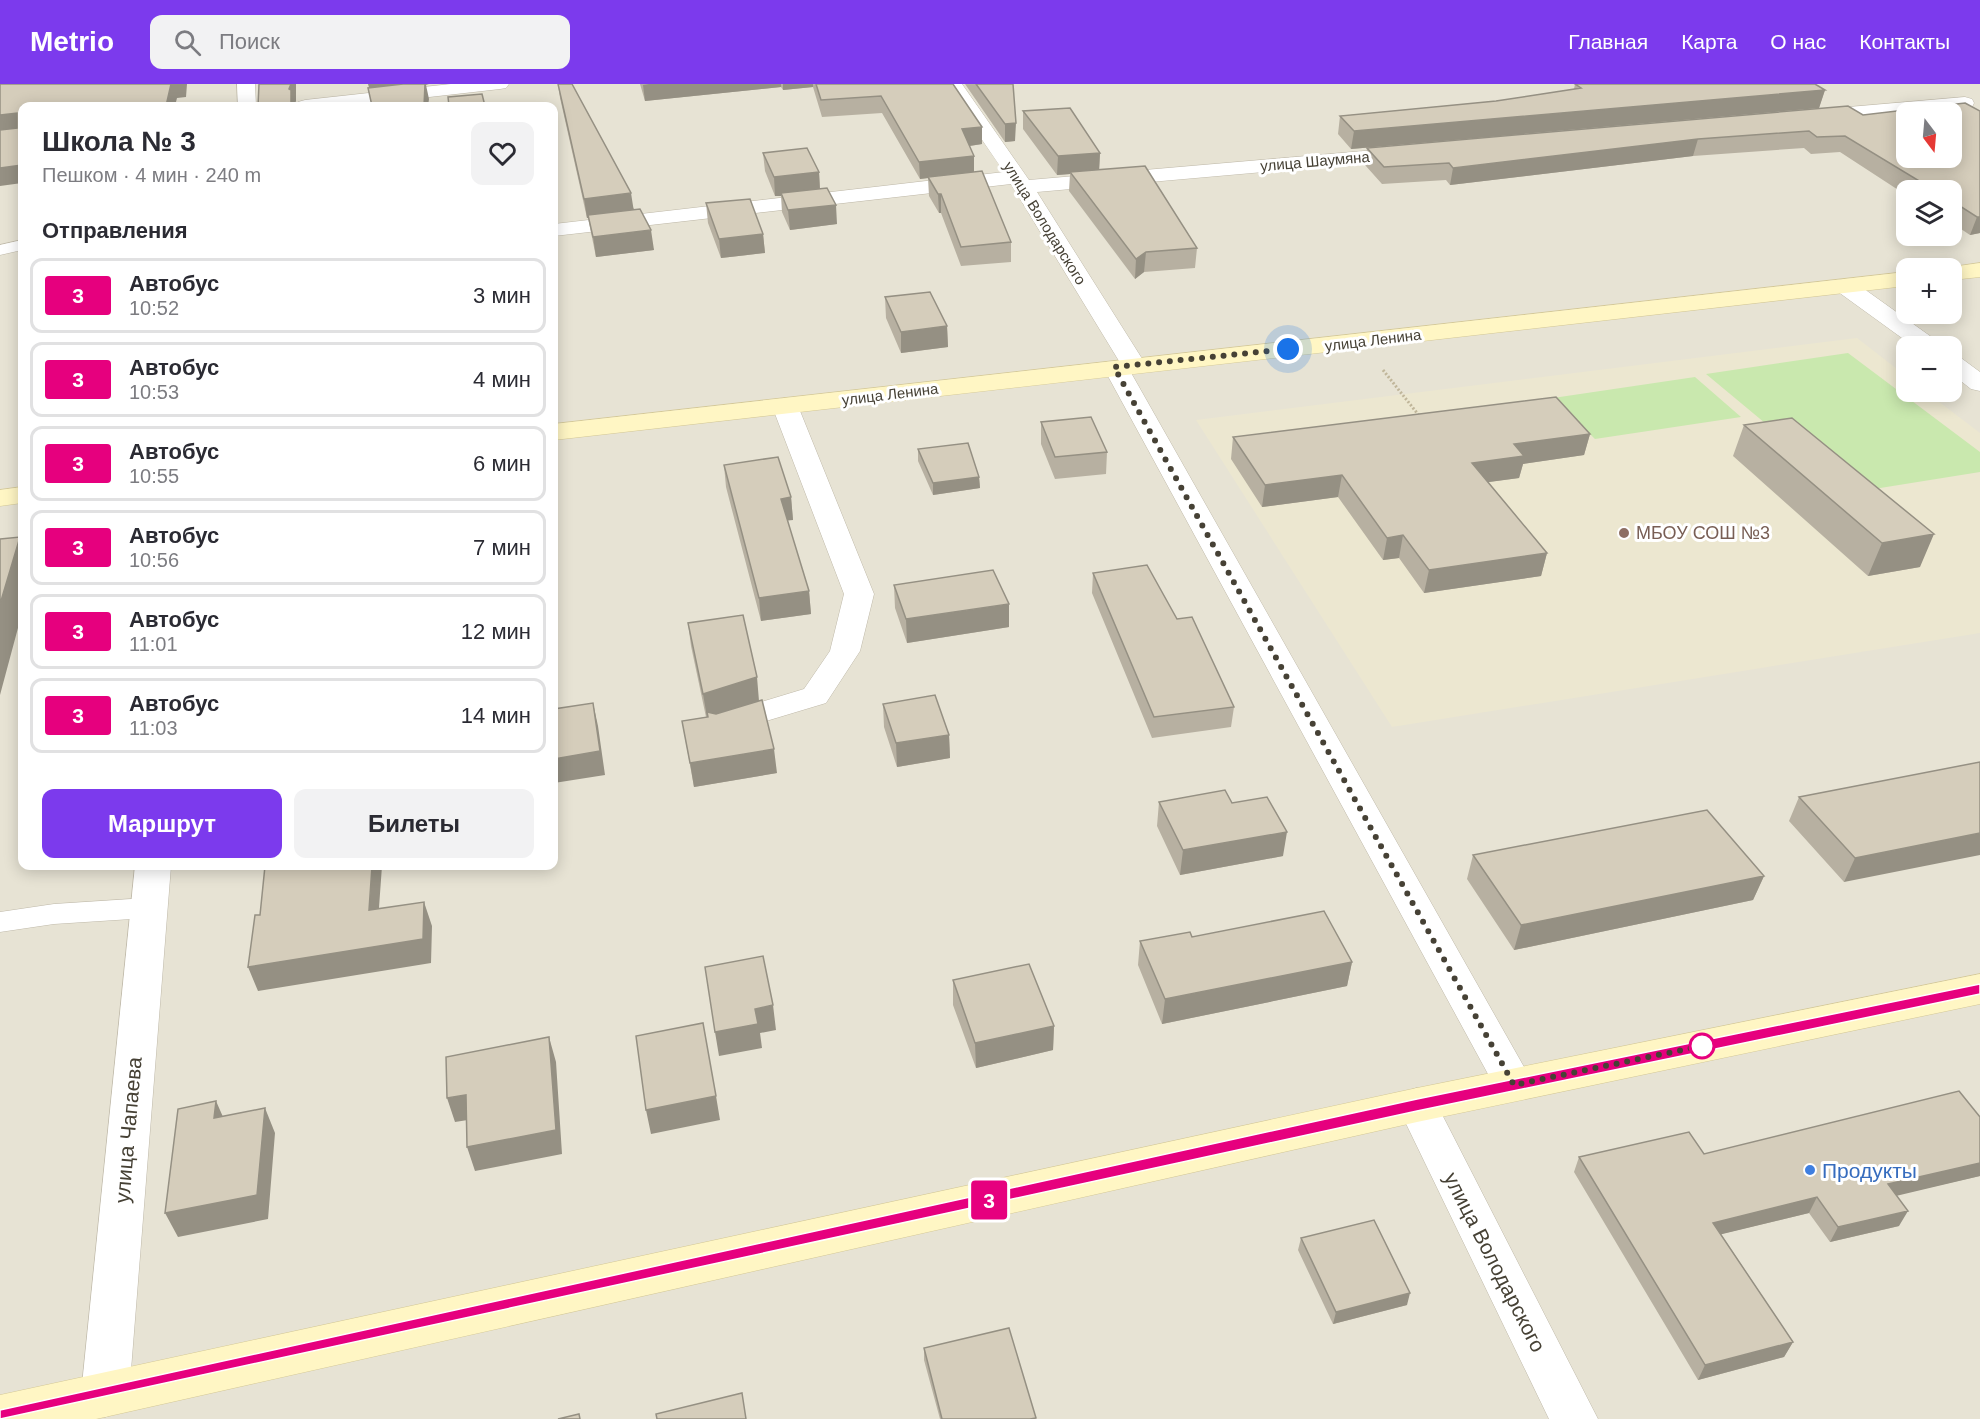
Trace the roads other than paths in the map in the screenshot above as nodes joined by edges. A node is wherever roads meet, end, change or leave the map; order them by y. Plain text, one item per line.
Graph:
1 (246, 84) edge
2 (500, 84) edge
3 (953, 84) edge
4 (1935, 89) dead end
5 (247, 102) edge
6 (340, 102) edge
7 (1972, 106) edge
8 (1798, 118) edge
9 (1429, 151) edge
10 (1020, 182) junction
11 (558, 230) edge
12 (18, 246) edge
13 (0, 249) edge
14 (1980, 270) edge
15 (1962, 272) edge
16 (1896, 280) edge
17 (1845, 286) junction
18 (1914, 336) edge
19 (1124, 366) junction
20 (1962, 370) edge
21 (1980, 384) edge
22 (785, 406) junction
23 (558, 432) edge
24 (18, 496) edge
25 (0, 498) edge
26 (719, 726) edge
27 (152, 870) edge
28 (147, 908) junction
29 (0, 922) edge
30 (1976, 995) edge
31 (1514, 1085) junction
32 (1417, 1105) junction
33 (105, 1395) junction
34 (57, 1412) edge
35 (0, 1418) edge
36 (1574, 1419) edge

1 - 5 street
2 - 6 street
3 - 10 street, улица Володарского
4 - 7 street
7 - 8 street
9 - 10 street, улица Шаумяна
10 - 11 street, улица Шаумяна
10 - 19 street, улица Володарского
12 - 13 lane
14 - 15 main road
16 - 17 main road, улица Ленина
17 - 18 street
17 - 19 main road, улица Ленина
19 - 22 main road, улица Ленина
19 - 31 street, улица Володарского
20 - 21 street
22 - 23 main road, улица Ленина
22 - 26 street
24 - 25 main road
27 - 28 street, улица Чапаева
28 - 29 lane
28 - 33 street, улица Чапаева
30 - 31 main road
31 - 32 main road
32 - 33 main road
32 - 36 street, улица Володарского
33 - 34 main road
34 - 35 main road

